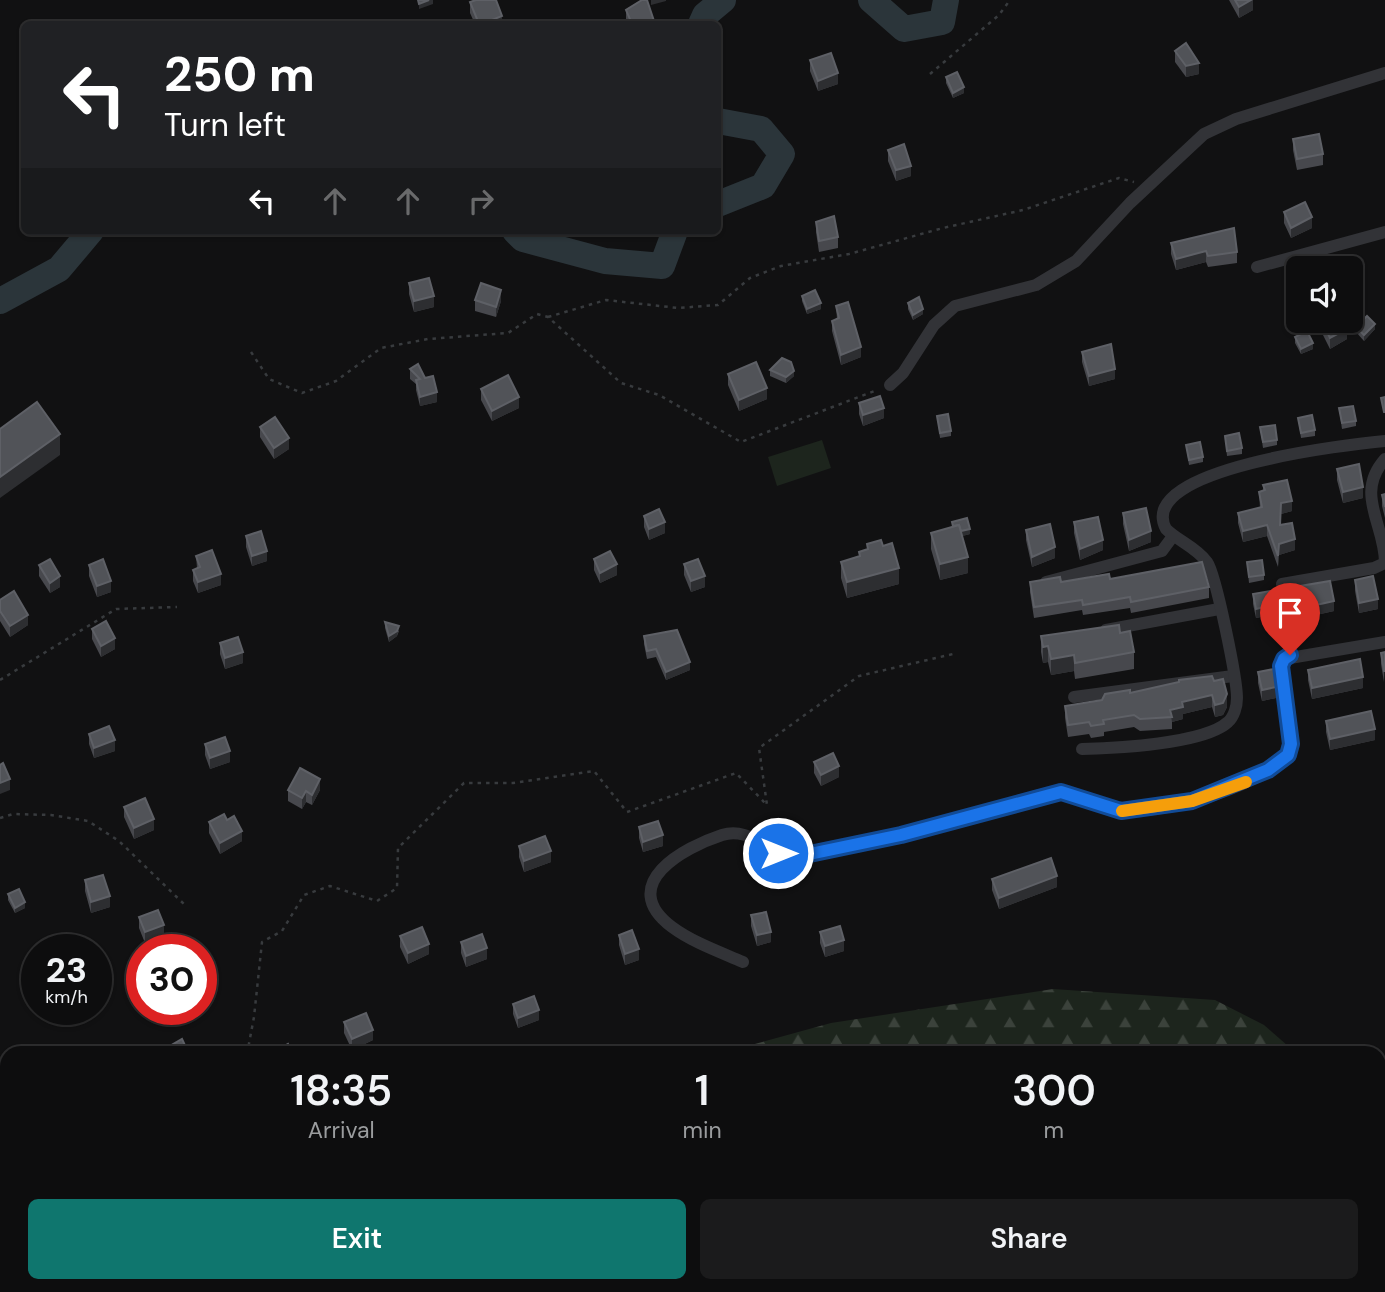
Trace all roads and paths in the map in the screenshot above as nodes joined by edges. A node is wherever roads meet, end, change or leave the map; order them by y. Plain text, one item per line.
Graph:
1 (1010, 0) edge
2 (1385, 73) edge
3 (930, 74) dead end
4 (1147, 186) junction
5 (1385, 232) edge
6 (1257, 268) dead end
7 (548, 317) junction
8 (251, 352) dead end
9 (890, 385) joint
10 (1385, 440) edge
11 (1385, 459) edge
12 (1173, 536) junction
13 (1046, 582) edge
14 (1282, 584) dead end
15 (177, 607) dead end
16 (1219, 609) junction
17 (1086, 634) edge
18 (1385, 642) edge
19 (953, 654) dead end
20 (1233, 676) junction
21 (0, 680) edge
22 (1074, 697) dead end
23 (1082, 749) dead end
24 (0, 818) edge
25 (187, 906) dead end
26 (743, 962) dead end
27 (249, 1046) edge

1 - 3 path
2 - 4 street
4 - 7 path
4 - 9 street
5 - 6 street
7 - 8 path
7 - 9 path
10 - 12 street
11 - 14 street
12 - 13 street
12 - 16 street
15 - 21 path
16 - 17 street
16 - 20 street
18 - 26 street
19 - 27 path
20 - 22 street
20 - 23 street
24 - 25 path

